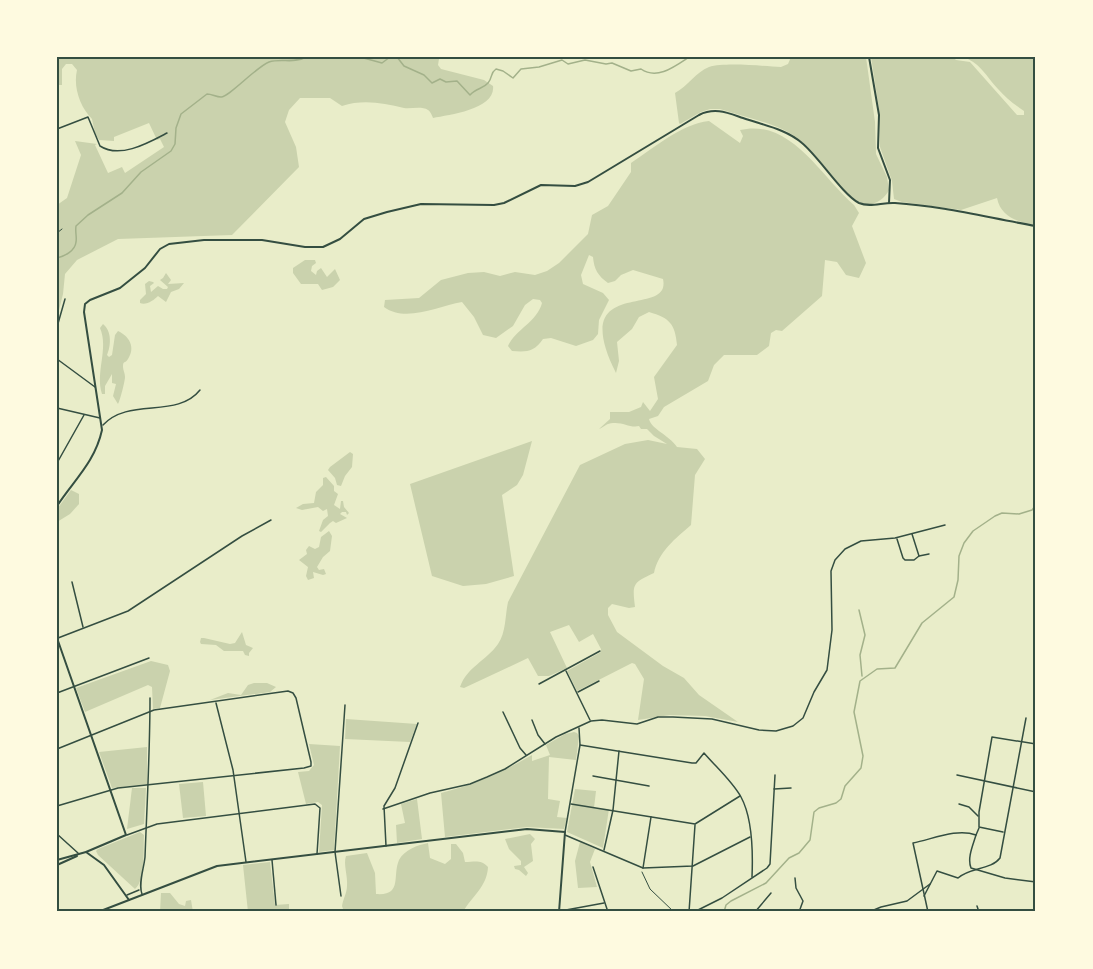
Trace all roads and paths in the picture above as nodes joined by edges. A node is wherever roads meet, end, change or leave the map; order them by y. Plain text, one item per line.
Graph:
1 (869, 57) edge
2 (57, 129) edge
3 (167, 133) dead end
4 (889, 203) junction
5 (1036, 226) edge
6 (62, 228) dead end
7 (57, 233) edge
8 (65, 299) dead end
9 (57, 327) edge
10 (57, 359) edge
11 (96, 388) junction
12 (200, 390) dead end
13 (57, 408) edge
14 (84, 415) junction
15 (100, 418) junction
16 (102, 426) junction
17 (57, 463) edge
18 (57, 506) edge
19 (271, 520) dead end
20 (945, 525) dead end
21 (912, 534) junction
22 (897, 538) junction
23 (929, 554) dead end
24 (919, 556) junction
25 (72, 582) dead end
26 (83, 628) junction
27 (57, 638) edge
28 (600, 651) dead end
29 (149, 658) dead end
30 (565, 670) junction
31 (599, 681) dead end
32 (539, 684) dead end
33 (74, 686) junction
34 (57, 693) edge
35 (577, 693) junction
36 (150, 698) dead end
37 (215, 702) junction
38 (345, 705) dead end
39 (150, 712) junction
40 (503, 712) dead end
41 (1026, 718) dead end
42 (532, 720) dead end
43 (591, 721) junction
44 (418, 723) dead end
45 (579, 727) junction
46 (91, 736) junction
47 (1021, 742) junction
48 (545, 744) junction
49 (1036, 744) edge
50 (580, 745) junction
51 (57, 749) edge
52 (619, 750) junction
53 (526, 756) junction
54 (775, 775) dead end
55 (234, 776) junction
56 (593, 776) dead end
57 (957, 776) dead end
58 (985, 781) junction
59 (618, 782) junction
60 (148, 785) junction
61 (649, 786) dead end
62 (1012, 787) junction
63 (790, 788) dead end
64 (774, 789) junction
65 (110, 790) junction
66 (1036, 792) edge
67 (740, 796) junction
68 (571, 804) junction
69 (959, 804) dead end
70 (57, 806) edge
71 (383, 809) junction
72 (613, 810) junction
73 (239, 813) junction
74 (651, 816) junction
75 (978, 817) junction
76 (695, 824) junction
77 (146, 826) junction
78 (979, 827) junction
79 (1004, 832) junction
80 (565, 833) junction
81 (57, 834) edge
82 (126, 835) junction
83 (976, 835) junction
84 (750, 837) junction
85 (386, 846) junction
86 (603, 850) junction
87 (86, 852) junction
88 (335, 852) junction
89 (79, 854) junction
90 (317, 854) junction
91 (272, 859) junction
92 (57, 860) edge
93 (246, 862) junction
94 (57, 865) edge
95 (693, 866) junction
96 (593, 867) dead end
97 (643, 868) junction
98 (974, 870) junction
99 (752, 877) junction
100 (795, 878) dead end
101 (1036, 882) edge
102 (930, 884) junction
103 (140, 890) junction
104 (923, 891) junction
105 (771, 893) dead end
106 (127, 895) junction
107 (142, 895) junction
108 (341, 896) dead end
109 (924, 896) junction
110 (129, 900) junction
111 (604, 903) junction
112 (276, 905) dead end
113 (977, 906) dead end
114 (559, 911) edge
115 (98, 912) edge
116 (555, 912) edge
117 (608, 912) edge
118 (674, 912) edge
119 (689, 912) edge
120 (694, 912) edge
121 (755, 912) edge
122 (799, 912) edge
123 (869, 912) edge
124 (928, 912) edge
125 (979, 912) edge

1 - 4 street
2 - 3 street
4 - 5 street
4 - 11 street
6 - 7 path
8 - 9 street
10 - 11 street
11 - 15 street
12 - 16 street
13 - 14 street
14 - 15 street
14 - 17 street
15 - 16 street
16 - 18 street
19 - 26 street
20 - 21 street
21 - 22 street
21 - 24 street
22 - 24 street
22 - 43 street
23 - 24 street
25 - 26 street
26 - 27 street
27 - 33 street
28 - 30 street
29 - 33 street
30 - 32 street
30 - 35 street
31 - 35 street
33 - 34 street
33 - 46 street
35 - 43 street
36 - 39 street
37 - 39 street
37 - 55 street
37 - 55 street
38 - 88 street
39 - 46 street
39 - 60 street
40 - 53 street
41 - 47 street
42 - 48 street
43 - 45 street
44 - 71 street
45 - 48 street
45 - 50 street
46 - 51 street
46 - 65 street
47 - 49 street
47 - 58 street
47 - 62 street
48 - 53 street
50 - 52 street
50 - 68 street
52 - 59 street
52 - 67 street
53 - 71 street
54 - 64 street
55 - 60 street
55 - 73 street
56 - 59 street
57 - 58 street
58 - 62 street
58 - 75 street
59 - 61 street
59 - 72 street
60 - 65 street
60 - 77 street
62 - 66 street
62 - 79 street
63 - 64 street
64 - 99 street
65 - 70 street
65 - 82 street
67 - 76 street
67 - 84 street
68 - 72 street
68 - 80 street
69 - 75 street
71 - 85 street
72 - 74 street
72 - 86 street
73 - 77 street
73 - 90 street
73 - 93 street
74 - 76 street
74 - 97 street
75 - 78 street
76 - 95 street
77 - 82 street
77 - 103 street
78 - 79 street
78 - 83 street
79 - 98 street
80 - 85 street
80 - 86 street
80 - 114 street
81 - 89 street
82 - 87 street
83 - 98 street
83 - 104 street
84 - 95 street
84 - 99 street
85 - 88 street
86 - 97 street
87 - 89 street
87 - 106 street
88 - 90 street
88 - 108 street
89 - 92 street
89 - 94 street
90 - 91 street
91 - 93 street
91 - 112 street
93 - 107 street
95 - 97 street
95 - 119 street
96 - 111 street
97 - 118 path
98 - 101 street
98 - 102 street
99 - 120 street
100 - 122 street
102 - 104 street
102 - 109 street
103 - 106 street
103 - 107 street
104 - 109 street
104 - 123 street
105 - 121 street
106 - 110 street
107 - 110 street
109 - 124 street
110 - 115 street
111 - 114 street
111 - 117 street
113 - 125 street
114 - 116 street

